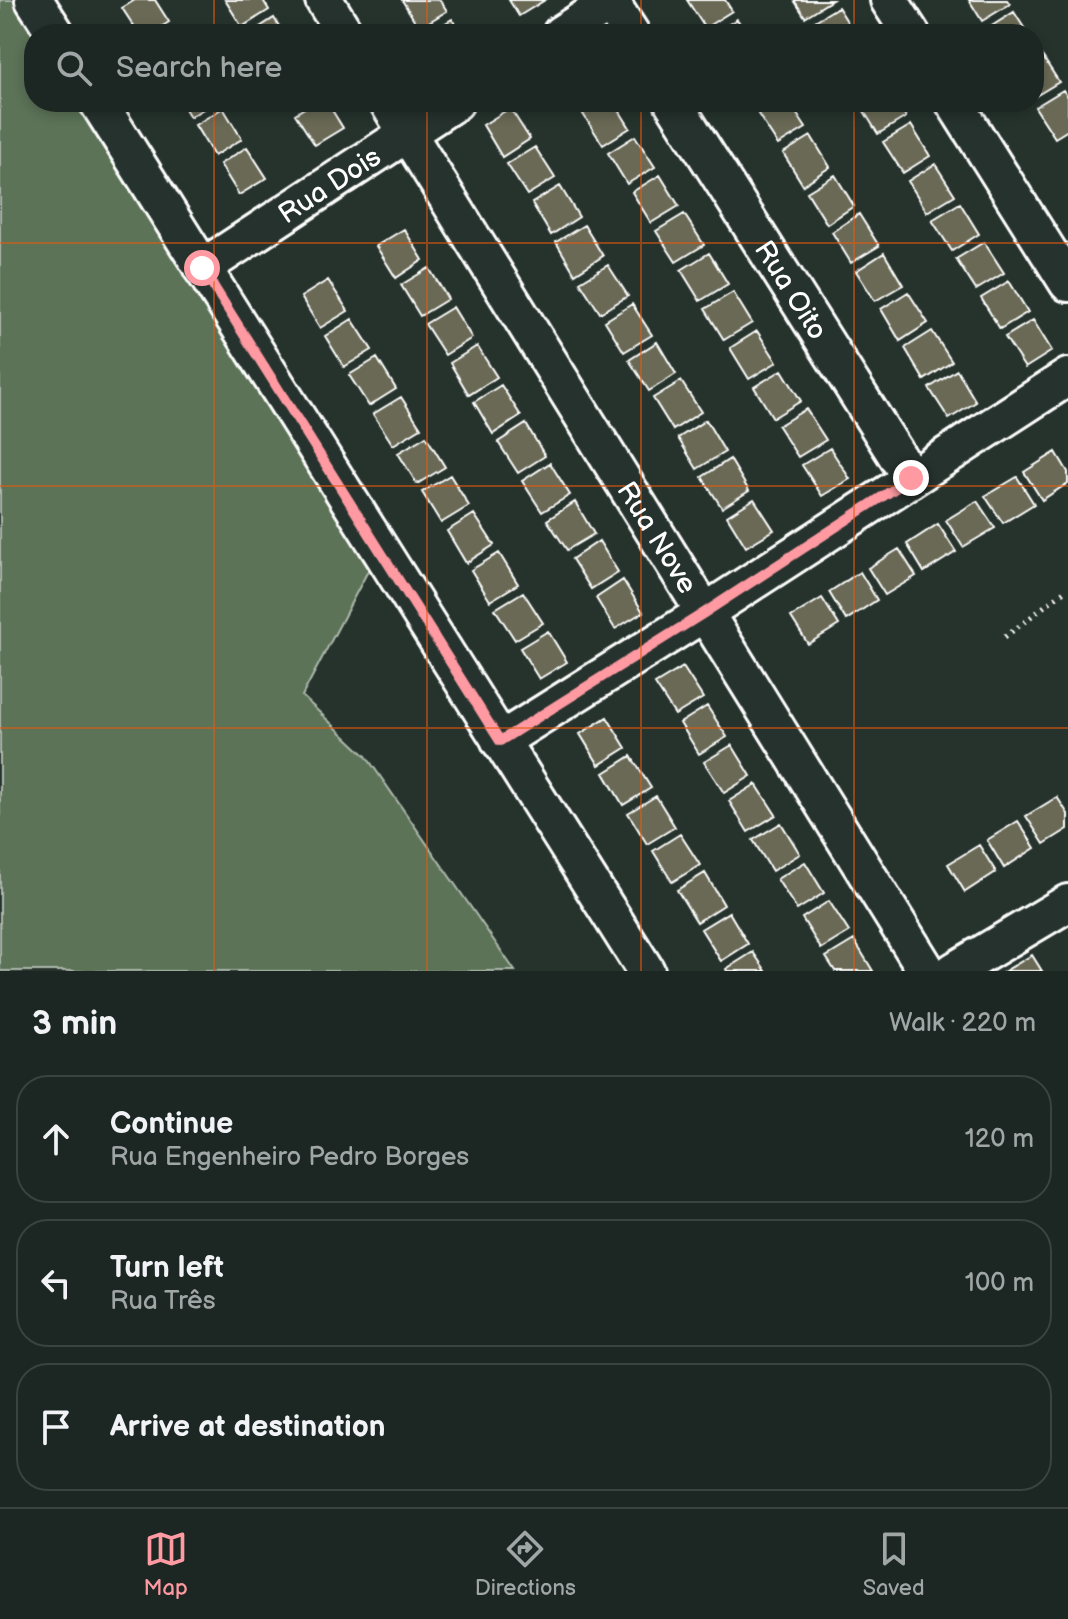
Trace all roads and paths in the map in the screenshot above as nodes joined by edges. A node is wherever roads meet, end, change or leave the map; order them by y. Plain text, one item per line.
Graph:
1 (34, 0) edge
2 (324, 0) edge
3 (889, 0) edge
4 (611, 1) edge
5 (50, 24) edge
6 (339, 24) edge
7 (576, 24) edge
8 (625, 24) edge
9 (905, 24) edge
10 (104, 112) edge
11 (394, 112) edge
12 (440, 112) edge
13 (679, 112) edge
14 (960, 112) edge
15 (407, 133) junction
16 (202, 268) junction
17 (1068, 283) edge
18 (1068, 377) edge
19 (911, 478) junction
20 (1068, 588) edge
21 (704, 613) junction
22 (1005, 637) dead end
23 (500, 741) junction
24 (1068, 903) edge
25 (646, 971) edge
26 (927, 971) edge
27 (954, 971) edge

1 - 5 street
2 - 6 street
3 - 9 street
4 - 7 street
4 - 8 street
10 - 16 street
11 - 15 street, Rua Nove
12 - 15 street, Rua Dois
13 - 19 street, Rua Oito
14 - 17 street
15 - 16 street, Rua Dois
15 - 21 street, Rua Nove
16 - 23 street
18 - 19 street
19 - 21 street
20 - 22 path
21 - 23 street
21 - 26 street, Rua Nove
23 - 25 street
24 - 27 street

